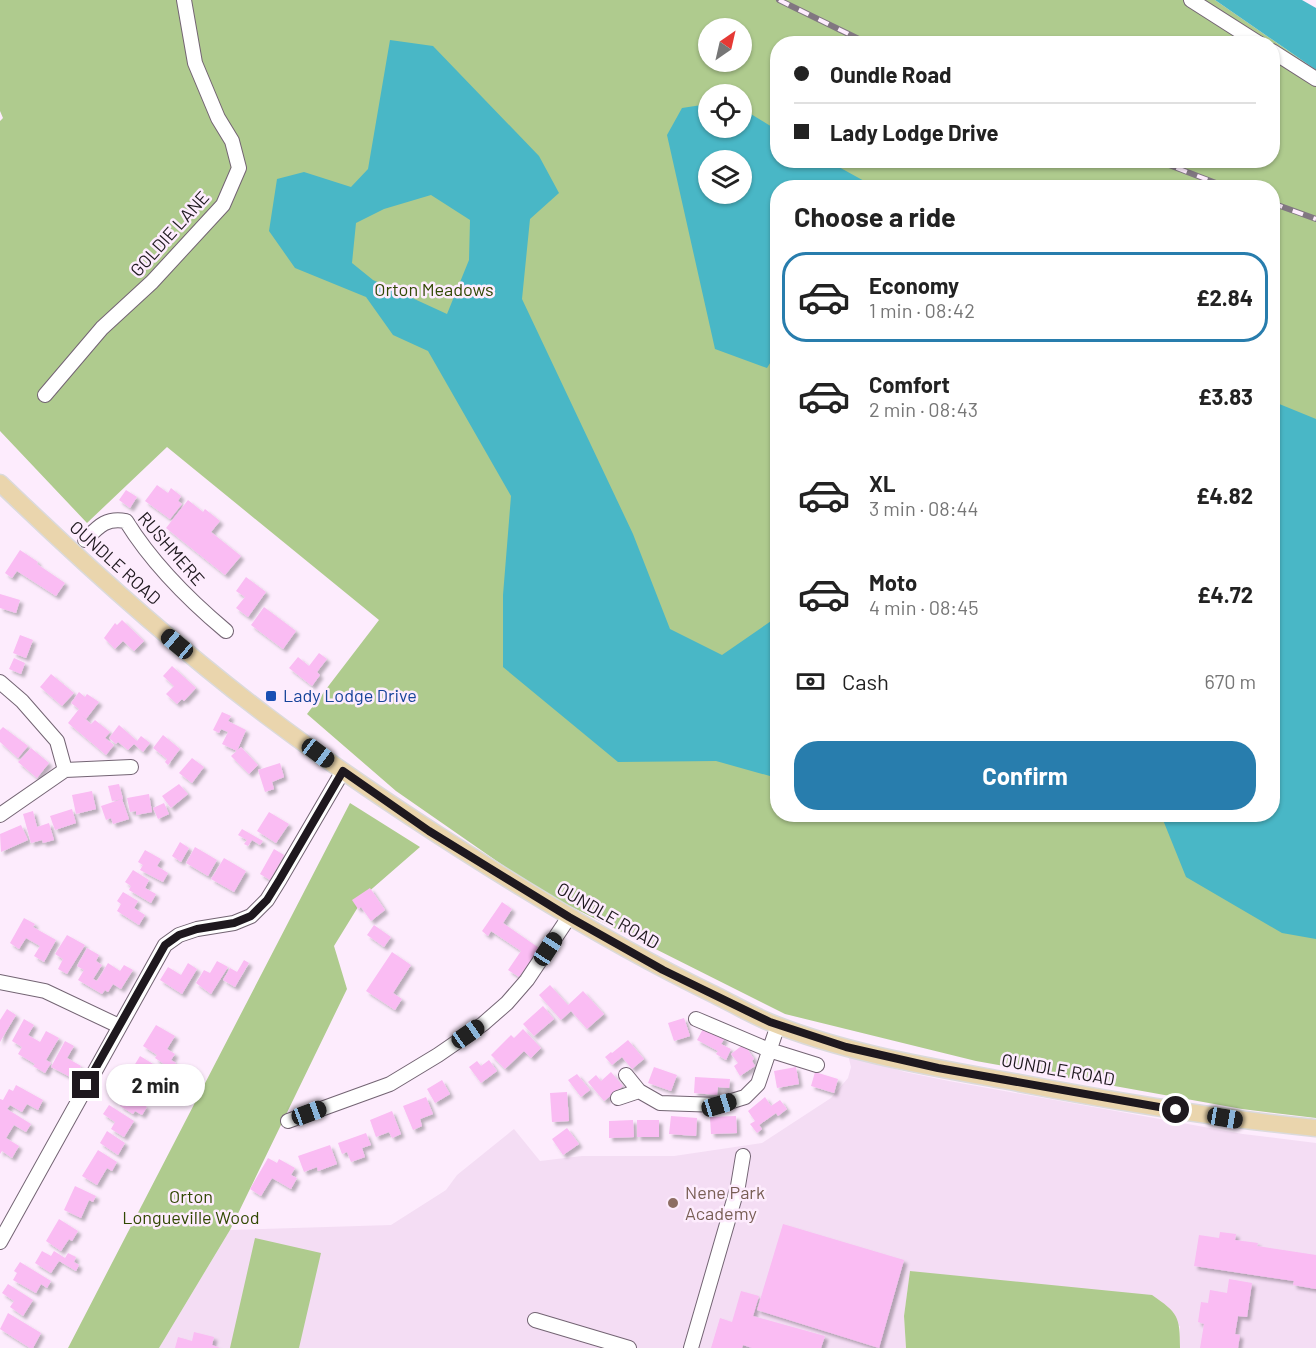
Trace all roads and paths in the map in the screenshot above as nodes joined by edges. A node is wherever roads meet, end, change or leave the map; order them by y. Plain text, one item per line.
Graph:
1 (184, 0) edge
2 (1191, 0) edge
3 (1247, 36) edge
4 (1280, 56) edge
5 (1316, 79) edge
6 (45, 395) dead end
7 (0, 483) edge
8 (85, 540) dead end
9 (226, 631) dead end
10 (0, 682) edge
11 (131, 767) dead end
12 (64, 770) junction
13 (343, 771) junction
14 (0, 814) edge
15 (569, 917) junction
16 (0, 982) edge
17 (696, 1018) dead end
18 (778, 1025) junction
19 (119, 1026) junction
20 (770, 1050) junction
21 (817, 1065) dead end
22 (626, 1075) dead end
23 (639, 1091) junction
24 (618, 1098) dead end
25 (288, 1120) dead end
26 (1316, 1128) edge
27 (743, 1156) dead end
28 (0, 1242) edge
29 (535, 1320) dead end
30 (629, 1348) edge
31 (691, 1348) edge

1 - 6 street, GOLDIE LANE
2 - 3 street
4 - 5 street
7 - 13 main road, OUNDLE ROAD
8 - 9 street, RUSHMERE
10 - 12 street
11 - 12 street
12 - 14 street
13 - 15 main road, OUNDLE ROAD
13 - 19 street
15 - 18 main road, OUNDLE ROAD
15 - 25 street
16 - 19 street
17 - 20 street
18 - 20 street
18 - 26 main road, OUNDLE ROAD
19 - 28 street
20 - 21 street
20 - 23 street
22 - 23 street
23 - 24 street
27 - 31 street
29 - 30 street

